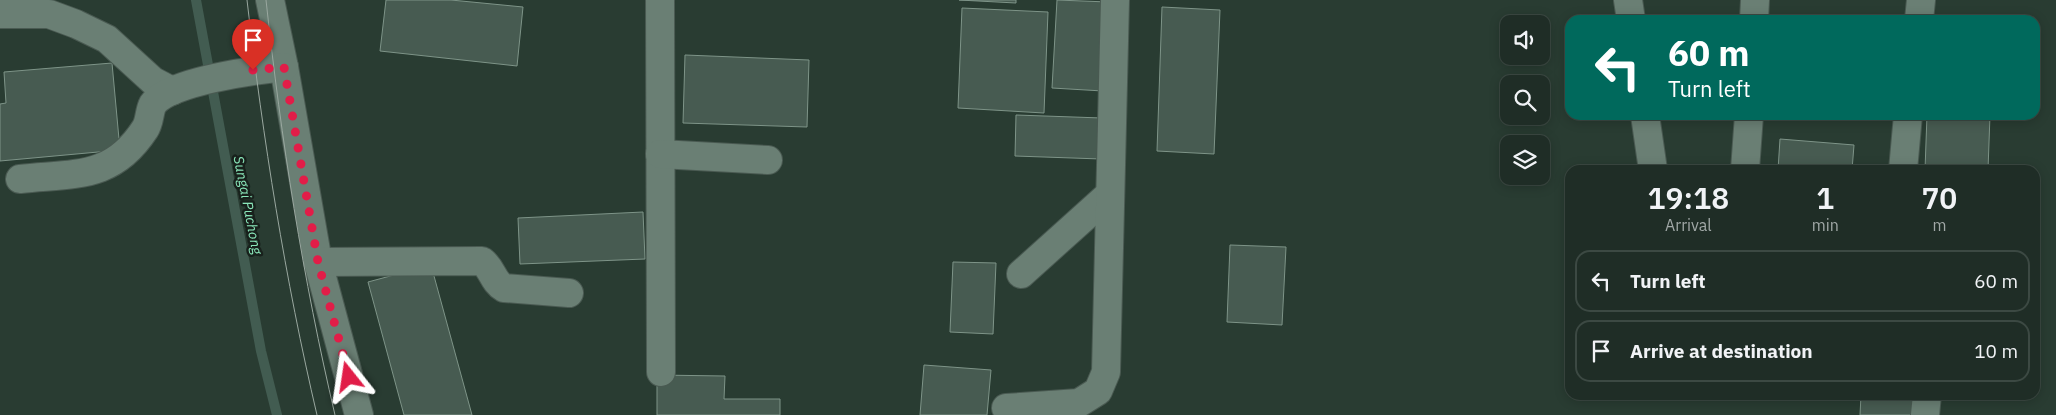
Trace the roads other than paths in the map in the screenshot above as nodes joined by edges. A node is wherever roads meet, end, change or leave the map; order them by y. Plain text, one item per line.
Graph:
1 (270, 0) edge
2 (660, 0) edge
3 (1115, 0) edge
4 (1628, 0) edge
5 (1756, 0) edge
6 (1921, 0) edge
7 (0, 14) edge
8 (1630, 15) edge
9 (1754, 15) edge
10 (1920, 15) edge
11 (284, 67) junction
12 (180, 88) junction
13 (1646, 120) edge
14 (1749, 120) edge
15 (1908, 120) edge
16 (660, 154) junction
17 (768, 160) dead end
18 (1651, 165) edge
19 (1745, 165) edge
20 (1903, 165) edge
21 (20, 179) dead end
22 (1110, 194) junction
23 (318, 262) junction
24 (1021, 274) dead end
25 (569, 293) dead end
26 (661, 372) dead end
27 (1926, 400) edge
28 (1006, 408) dead end
29 (359, 415) edge
30 (1925, 415) edge

1 - 11 street
2 - 16 street
3 - 22 street
4 - 8 street
5 - 9 street
6 - 10 street
7 - 12 street
11 - 12 street
11 - 23 street
12 - 21 street
13 - 18 street
14 - 19 street
15 - 20 street
16 - 17 street
16 - 26 street
22 - 24 street
22 - 28 street
23 - 25 street
23 - 29 street
27 - 30 street

